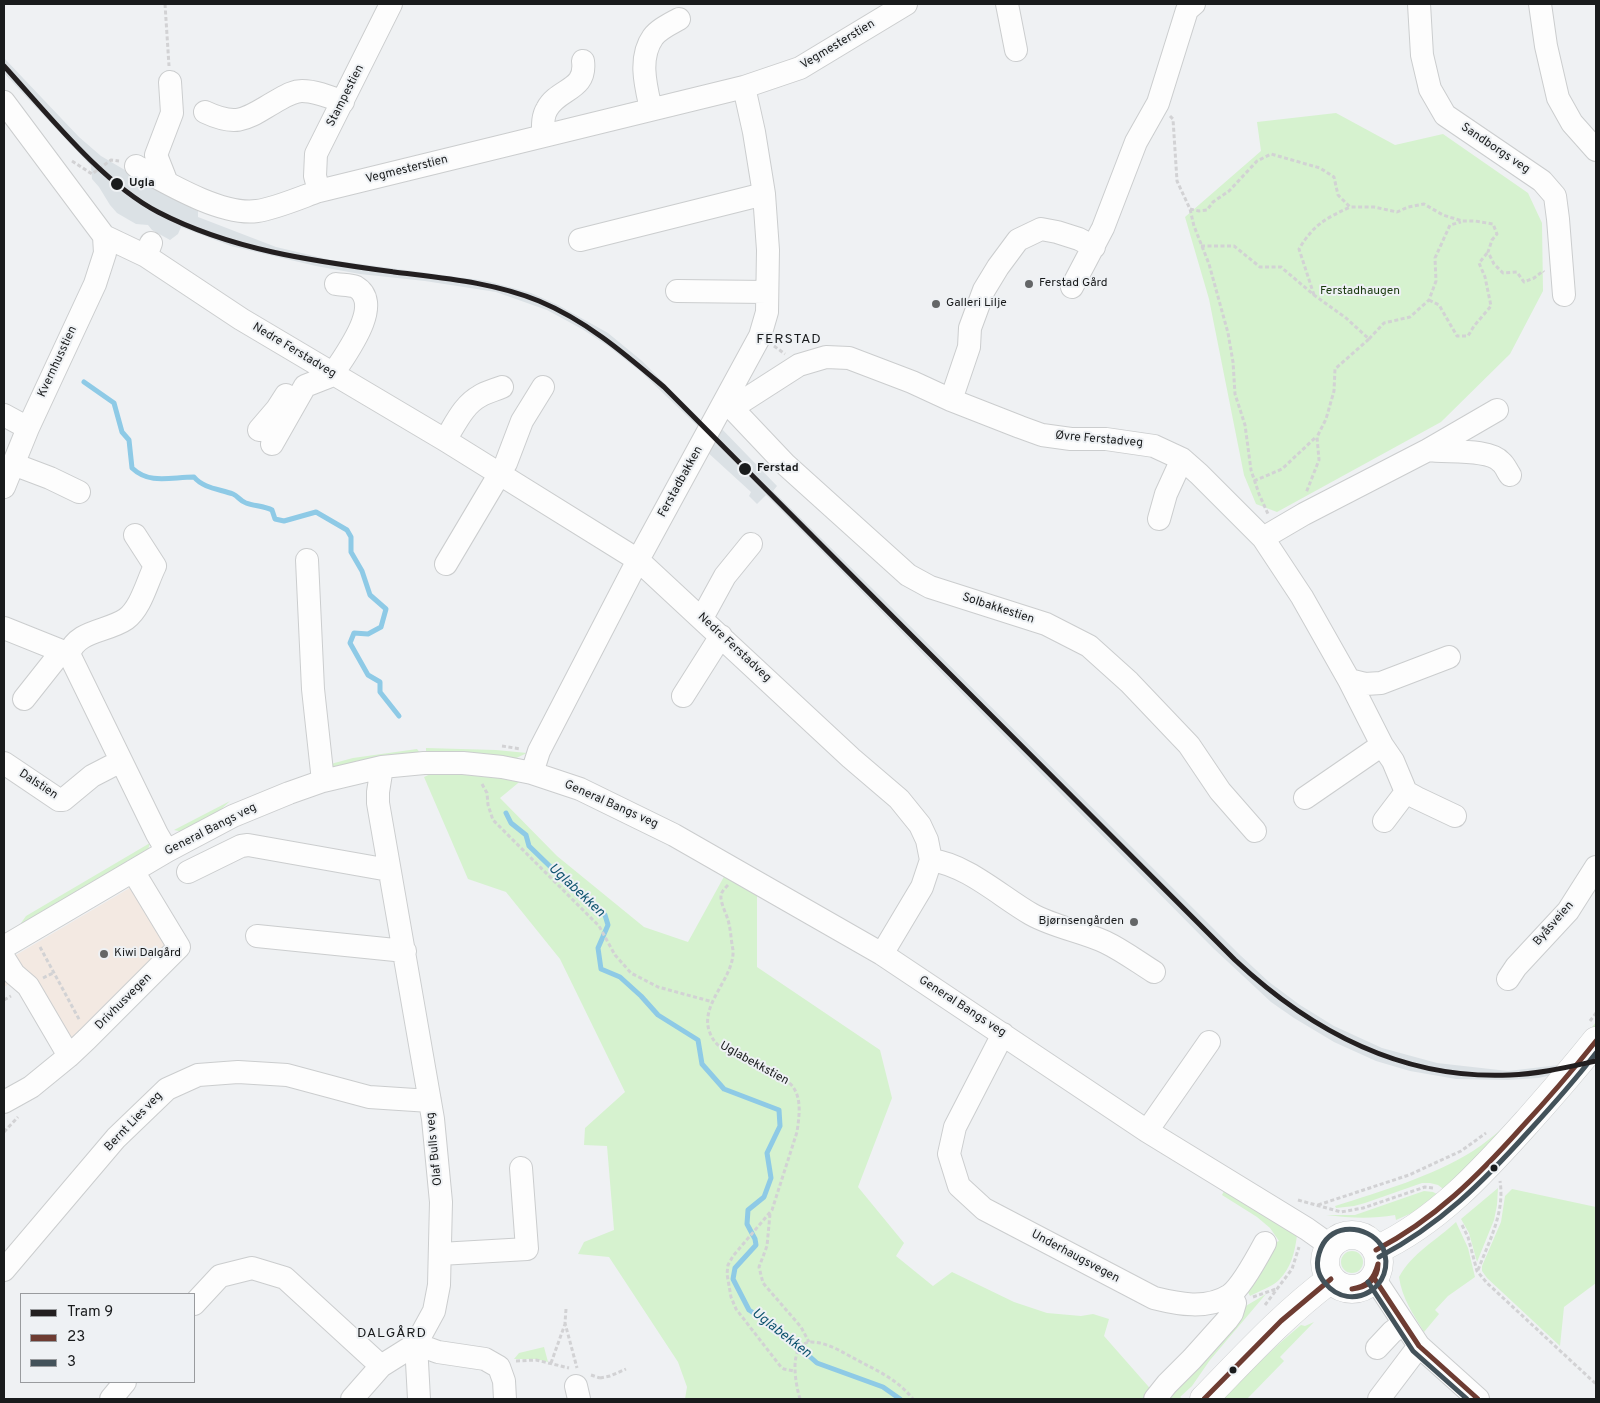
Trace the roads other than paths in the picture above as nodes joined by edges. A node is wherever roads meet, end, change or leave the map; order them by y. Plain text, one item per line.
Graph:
1 (391, 4) edge
2 (905, 4) edge
3 (1007, 4) edge
4 (1194, 4) edge
5 (1419, 4) edge
6 (1540, 4) edge
7 (679, 20) dead end
8 (1016, 50) dead end
9 (583, 61) dead end
10 (170, 82) road end
11 (744, 87) junction
12 (4, 102) edge
13 (343, 102) junction
14 (651, 109) junction
15 (205, 112) dead end
16 (543, 136) junction
17 (1596, 150) edge
18 (136, 166) road end
19 (167, 184) junction
20 (319, 191) junction
21 (764, 194) junction
22 (104, 236) junction
23 (580, 240) dead end
24 (1094, 247) junction
25 (336, 284) dead end
26 (1072, 288) dead end
27 (1563, 290) road end
28 (677, 291) dead end
29 (767, 292) junction
30 (307, 358) junction
31 (333, 374) junction
32 (502, 387) dead end
33 (543, 387) dead end
34 (951, 400) junction
35 (728, 406) junction
36 (1496, 410) dead end
37 (4, 415) edge
38 (28, 428) junction
39 (445, 440) junction
40 (1428, 450) junction
41 (1182, 459) junction
42 (13, 464) junction
43 (500, 474) junction
44 (1510, 475) dead end
45 (4, 487) edge
46 (79, 492) dead end
47 (1158, 518) dead end
48 (135, 535) dead end
49 (1263, 538) junction
50 (751, 544) dead end
51 (307, 560) dead end
52 (638, 560) junction
53 (446, 564) dead end
54 (702, 618) junction
55 (4, 628) edge
56 (721, 636) junction
57 (65, 652) junction
58 (1449, 657) dead end
59 (1349, 680) junction
60 (683, 696) dead end
61 (24, 699) dead end
62 (1382, 745) junction
63 (121, 761) junction
64 (4, 763) edge
65 (382, 767) junction
66 (532, 773) junction
67 (323, 781) junction
68 (1406, 792) junction
69 (1305, 798) dead end
70 (1455, 816) dead end
71 (1384, 821) dead end
72 (1255, 831) dead end
73 (167, 852) junction
74 (931, 860) junction
75 (1596, 867) edge
76 (389, 870) junction
77 (133, 871) junction
78 (188, 872) dead end
79 (256, 936) dead end
80 (4, 948) edge
81 (405, 951) junction
82 (882, 954) junction
83 (7, 971) edge
84 (1154, 972) dead end
85 (1508, 979) dead end
86 (1004, 1034) junction
87 (1596, 1041) edge
88 (1209, 1042) dead end
89 (69, 1056) junction
90 (430, 1101) junction
91 (11, 1109) edge
92 (1147, 1131) junction
93 (521, 1168) dead end
94 (1265, 1243) dead end
95 (1330, 1246) junction
96 (1376, 1250) junction
97 (440, 1254) junction
98 (4, 1270) edge
99 (1374, 1278) junction
100 (1331, 1279) junction
101 (1230, 1295) junction
102 (195, 1303) edge
103 (1403, 1324) junction
104 (416, 1344) junction
105 (1419, 1346) junction
106 (1377, 1348) dead end
107 (381, 1366) junction
108 (124, 1383) edge
109 (111, 1399) edge
110 (352, 1399) edge
111 (420, 1399) edge
112 (505, 1399) edge
113 (1155, 1399) edge
114 (1204, 1399) edge
115 (1379, 1399) edge
116 (1478, 1399) edge

1 - 13 street, Stampestien
2 - 11 street, Vegmesterstien
3 - 8 street
4 - 24 street
5 - 27 street, Sandborgs veg
6 - 17 street
7 - 14 street
9 - 16 street
10 - 19 street
11 - 14 street, Vegmesterstien
11 - 21 street, Ferstadbakken
12 - 22 street, Nedre Ferstadveg
13 - 15 street
13 - 20 street, Stampestien
14 - 16 street, Vegmesterstien
16 - 20 street, Vegmesterstien
18 - 19 street, Vegmesterstien
19 - 20 street, Vegmesterstien
21 - 23 street
21 - 29 street, Ferstadbakken
22 - 30 street, Nedre Ferstadveg
22 - 38 street, Kvernhusstien
24 - 26 street
24 - 34 street
25 - 31 street
28 - 29 street
29 - 35 street, Ferstadbakken
30 - 31 street, Nedre Ferstadveg
30 - 31 street
31 - 39 street, Nedre Ferstadveg
32 - 39 street
33 - 43 street
34 - 35 street, Øvre Ferstadveg
34 - 41 street, Øvre Ferstadveg
35 - 52 street, Ferstadbakken
35 - 72 street, Solbakkestien
36 - 40 street
37 - 38 street
38 - 42 street, Kvernhusstien
39 - 43 street, Nedre Ferstadveg
40 - 44 street
40 - 49 street
41 - 47 street
41 - 49 street, Øvre Ferstadveg
42 - 45 street, Kvernhusstien
42 - 46 street
43 - 52 street, Nedre Ferstadveg
43 - 53 street
48 - 57 street
49 - 59 street, Øvre Ferstadveg
50 - 54 street
51 - 67 street
52 - 54 street, Nedre Ferstadveg
52 - 66 street, Ferstadbakken
54 - 56 street, Nedre Ferstadveg
55 - 57 street
56 - 60 street
56 - 74 street, Nedre Ferstadveg
57 - 61 street
57 - 63 street
58 - 59 street
59 - 62 street, Øvre Ferstadveg
62 - 68 street, Øvre Ferstadveg
62 - 69 street
63 - 64 street, Dalstien
63 - 73 street
65 - 66 street, General Bangs veg
65 - 67 street, General Bangs veg
65 - 76 street, Olaf Bulls veg
66 - 82 street, General Bangs veg
67 - 73 street, General Bangs veg
68 - 70 street
68 - 71 street
73 - 77 street, General Bangs veg
74 - 82 street
74 - 84 street
75 - 85 street, Byåsveien
76 - 78 street
76 - 81 street, Olaf Bulls veg
77 - 80 street, General Bangs veg
77 - 89 street, Drivhusvegen
79 - 81 street
81 - 90 street, Olaf Bulls veg
82 - 86 street, General Bangs veg
83 - 89 street
86 - 92 street, General Bangs veg
86 - 101 street, Underhaugsvegen
87 - 96 main road
88 - 92 street
89 - 91 street, Drivhusvegen
90 - 97 street, Olaf Bulls veg
90 - 98 street, Bernt Lies veg
92 - 95 street, General Bangs veg
93 - 97 street
94 - 101 street
95 - 96 main road
95 - 100 main road
96 - 99 main road
97 - 104 street, Olaf Bulls veg
99 - 100 main road
99 - 103 street
100 - 114 main road
101 - 113 street
102 - 107 street
103 - 105 street
103 - 106 street
104 - 107 street, Olaf Bulls veg
104 - 111 street
104 - 112 street
105 - 115 street
105 - 116 street
107 - 110 street, Olaf Bulls veg
108 - 109 street

